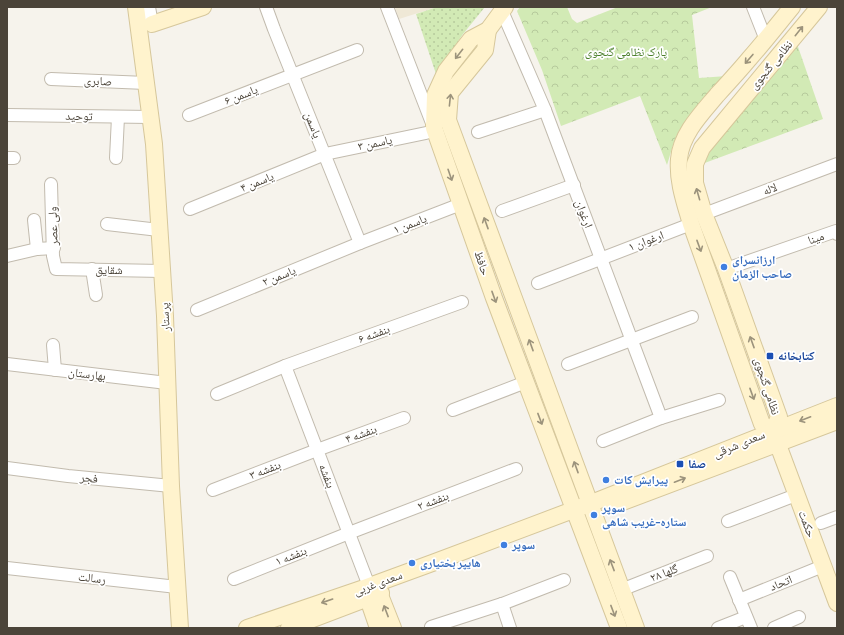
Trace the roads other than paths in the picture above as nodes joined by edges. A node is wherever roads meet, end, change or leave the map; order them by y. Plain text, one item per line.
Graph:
1 (136, 7) edge
2 (149, 7) edge
3 (203, 7) edge
4 (266, 7) edge
5 (387, 7) edge
6 (753, 7) edge
7 (792, 7) edge
8 (819, 7) edge
9 (504, 9) edge
10 (152, 24) joint
11 (488, 30) junction
12 (766, 40) junction
13 (357, 50) dead end
14 (782, 52) junction
15 (293, 75) junction
16 (51, 79) dead end
17 (146, 83) junction
18 (545, 110) junction
19 (7, 115) edge
20 (189, 115) dead end
21 (118, 117) junction
22 (150, 117) junction
23 (430, 130) junction
24 (478, 132) dead end
25 (324, 154) junction
26 (116, 158) dead end
27 (837, 164) edge
28 (51, 184) dead end
29 (574, 185) junction
30 (476, 196) junction
31 (461, 204) junction
32 (190, 209) dead end
33 (502, 211) dead end
34 (704, 214) junction
35 (34, 220) dead end
36 (107, 224) dead end
37 (691, 224) junction
38 (159, 230) junction
39 (837, 234) edge
40 (360, 243) junction
41 (54, 248) junction
42 (37, 249) junction
43 (7, 256) edge
44 (601, 259) junction
45 (56, 269) joint
46 (92, 269) junction
47 (726, 269) junction
48 (162, 271) junction
49 (538, 283) dead end
50 (96, 295) dead end
51 (462, 302) dead end
52 (197, 310) dead end
53 (692, 317) dead end
54 (632, 340) junction
55 (52, 345) dead end
56 (7, 364) edge
57 (568, 364) dead end
58 (286, 366) junction
59 (55, 370) junction
60 (526, 382) junction
61 (167, 383) junction
62 (217, 394) dead end
63 (719, 400) dead end
64 (837, 406) edge
65 (453, 410) dead end
66 (404, 418) dead end
67 (662, 418) junction
68 (837, 421) edge
69 (775, 437) junction
70 (603, 441) dead end
71 (317, 450) junction
72 (7, 468) edge
73 (516, 469) dead end
74 (171, 486) junction
75 (213, 490) dead end
76 (796, 495) junction
77 (584, 512) junction
78 (837, 517) edge
79 (728, 521) dead end
80 (821, 524) dead end
81 (349, 533) junction
82 (707, 556) dead end
83 (823, 566) junction
84 (7, 568) edge
85 (730, 577) dead end
86 (234, 579) dead end
87 (564, 580) dead end
88 (177, 587) junction
89 (371, 590) junction
90 (621, 590) junction
91 (739, 600) junction
92 (837, 603) edge
93 (502, 604) junction
94 (746, 617) junction
95 (799, 617) dead end
96 (431, 627) dead end
97 (180, 628) edge
98 (247, 628) edge
99 (289, 628) edge
100 (378, 628) edge
101 (393, 628) edge
102 (510, 628) edge
103 (620, 628) edge
104 (636, 628) edge
105 (718, 628) edge
106 (751, 628) edge
107 (774, 628) edge

1 - 17 street, پرستار
2 - 10 street
3 - 10 street
4 - 15 street, یاسمن
5 - 23 street
6 - 12 street
7 - 12 street, نظامی گنجوی
14 -> 8 street, نظامی گنجوی
9 - 11 street, حافظ
9 - 18 street, ارغوان
11 -> 23 street, حافظ
30 -> 11 street, حافظ
12 - 14 street
12 -> 37 street, نظامی گنجوی
13 - 15 street, یاسمن ۶
34 -> 14 street, نظامی گنجوی
15 - 20 street, یاسمن ۶
15 - 25 street, یاسمن
16 - 17 street, صابری
17 - 22 street, پرستار
18 - 24 street
18 - 29 street, ارغوان
19 - 21 street, توحید
21 - 22 street, توحید
21 - 26 street
22 - 38 street, پرستار
23 - 25 street, یاسمن ۳
23 -> 31 street, حافظ
25 - 32 street, یاسمن ۴
25 - 40 street, یاسمن
27 - 34 street, لاله
28 - 41 street, ولی عصر
29 - 33 street
29 - 44 street, ارغوان
30 - 31 street
77 -> 30 street, حافظ
31 - 40 street, یاسمن ۱
31 -> 60 street, حافظ
34 - 47 street, نظامی گنجوی
35 - 42 street
36 - 38 street
37 - 44 street, ارغوان ۱
37 -> 69 street, نظامی گنجوی
38 - 48 street, پرستار
39 - 47 street, مینا
40 - 52 street, یاسمن ۲
41 - 42 street
41 - 45 street, ولی عصر
42 - 43 street
44 - 49 street, ارغوان ۱
44 - 54 street, ارغوان
45 - 46 street, شقایق
46 - 48 street, شقایق
46 - 50 street
69 -> 47 street, نظامی گنجوی
48 - 61 street, پرستار
51 - 58 street, بنفشه ۶
53 - 54 street
54 - 57 street
54 - 67 street, ارغوان
55 - 59 street
56 - 59 street, بهارستان
58 - 62 street, بنفشه ۶
58 - 71 street, بنفشه
59 - 61 street, بهارستان
60 - 65 street
60 -> 77 street, حافظ
61 - 74 street, پرستار
63 - 67 street
64 -> 69 street, سعدی شرقی
66 - 71 street, بنفشه ۴
67 - 70 street
68 - 69 street, سعدی شرقی
69 - 76 street, حکمت
69 - 77 street, سعدی شرقی
71 - 75 street, بنفشه ۳
71 - 81 street, بنفشه
72 - 74 street, فجر
73 - 81 street, بنفشه ۲
74 - 88 street, پرستار
76 - 79 street
76 - 83 street, حکمت
77 - 89 street, سعدی غربی
90 -> 77 street
77 -> 103 street
78 - 80 street
81 - 86 street, بنفشه ۱
81 - 89 street, بنفشه
82 - 90 street, گلها ۲۸
83 - 91 street, اتحاد
83 - 92 street, حکمت
84 - 88 street, رسالت
85 - 91 street
87 - 93 street
88 - 97 street, پرستار
89 -> 98 street, سعدی غربی
89 - 99 street, سعدی غربی
89 - 100 street
101 -> 89 street
90 - 104 street
91 - 94 street
93 - 96 street
93 - 102 street
94 - 105 street
94 - 106 street
95 - 107 street

